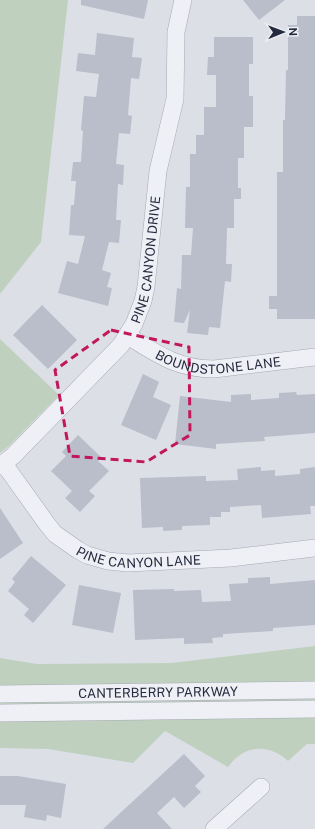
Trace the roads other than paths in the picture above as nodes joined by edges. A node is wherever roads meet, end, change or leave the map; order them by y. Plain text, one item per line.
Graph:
1 (183, 0) edge
2 (128, 336) junction
3 (315, 357) edge
4 (2, 465) edge
5 (315, 548) edge
6 (315, 690) edge
7 (0, 694) edge
8 (315, 710) edge
9 (0, 713) edge
10 (261, 787) dead end
11 (214, 829) edge

1 - 2 street, PINE CANYON DRIVE
2 - 3 street, BOUNDSTONE LANE
2 - 4 street, PINE CANYON DRIVE
4 - 5 street, PINE CANYON LANE
6 - 7 street, CANTERBERRY PARKWAY
8 - 9 street, CANTERBERRY PARKWAY
10 - 11 street

